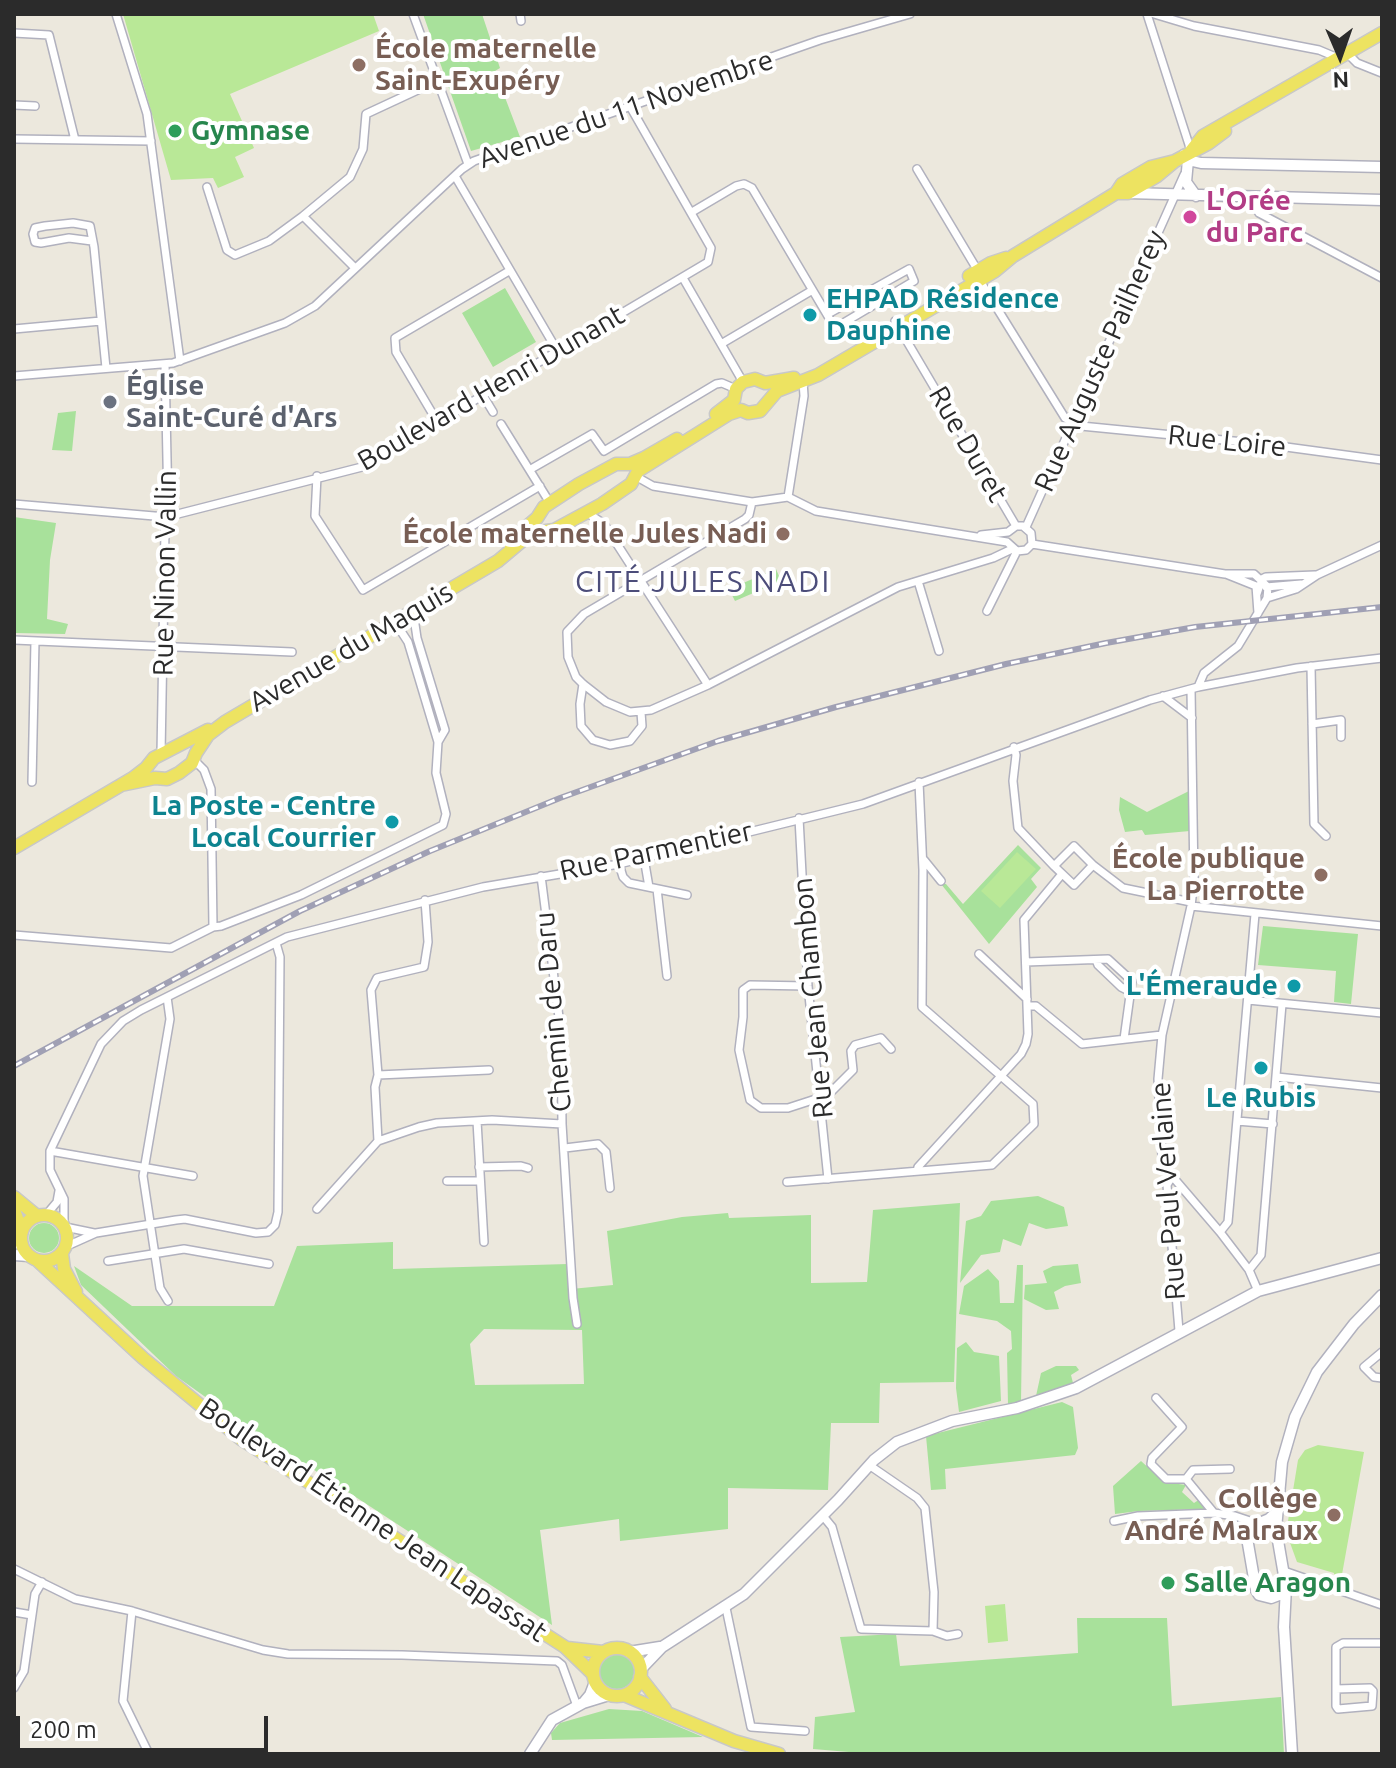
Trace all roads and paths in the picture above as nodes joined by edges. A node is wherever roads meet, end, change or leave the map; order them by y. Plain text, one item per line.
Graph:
1 (116, 14) edge
2 (413, 14) edge
3 (910, 14) edge
4 (1147, 14) edge
5 (1154, 14) edge
6 (14, 33) edge
7 (1382, 33) edge
8 (1343, 55) junction
9 (1382, 73) edge
10 (437, 81) junction
11 (14, 105) edge
12 (35, 106) dead end
13 (631, 108) junction
14 (14, 139) edge
15 (75, 140) junction
16 (151, 141) junction
17 (1185, 159) junction
18 (468, 164) junction
19 (1382, 167) edge
20 (917, 169) dead end
21 (455, 176) junction
22 (207, 187) dead end
23 (1122, 193) junction
24 (1175, 195) junction
25 (1196, 196) junction
26 (1248, 197) junction
27 (1382, 200) edge
28 (692, 212) junction
29 (303, 216) junction
30 (92, 241) junction
31 (355, 268) junction
32 (509, 271) junction
33 (979, 275) junction
34 (683, 278) junction
35 (1382, 278) edge
36 (811, 291) junction
37 (828, 314) junction
38 (101, 321) junction
39 (897, 324) junction
40 (14, 329) edge
41 (721, 344) junction
42 (558, 352) junction
43 (180, 361) junction
44 (165, 364) junction
45 (106, 368) junction
46 (14, 376) edge
47 (802, 378) junction
48 (765, 383) junction
49 (738, 395) junction
50 (484, 397) junction
51 (770, 397) junction
52 (493, 412) dead end
53 (1072, 422) junction
54 (438, 423) junction
55 (501, 424) dead end
56 (1382, 460) edge
57 (531, 469) junction
58 (637, 473) junction
59 (317, 476) junction
60 (540, 486) junction
61 (788, 497) junction
62 (752, 502) junction
63 (550, 503) junction
64 (14, 504) edge
65 (602, 504) junction
66 (586, 512) junction
67 (166, 517) junction
68 (537, 518) junction
69 (604, 524) junction
70 (1016, 526) junction
71 (1026, 527) junction
72 (546, 530) junction
73 (1008, 532) junction
74 (975, 536) junction
75 (991, 539) junction
76 (1032, 544) junction
77 (1382, 545) edge
78 (1012, 547) junction
79 (993, 558) junction
80 (478, 572) junction
81 (1317, 575) junction
82 (641, 581) junction
83 (918, 581) junction
84 (1304, 584) junction
85 (1261, 587) junction
86 (1267, 598) junction
87 (413, 611) junction
88 (987, 611) dead end
89 (1257, 615) junction
90 (394, 622) junction
91 (417, 638) junction
92 (14, 640) edge
93 (35, 641) junction
94 (408, 642) junction
95 (163, 645) junction
96 (939, 651) dead end
97 (292, 652) dead end
98 (1382, 658) edge
99 (1214, 666) junction
100 (1311, 666) junction
101 (583, 684) junction
102 (1213, 684) junction
103 (708, 685) junction
104 (1194, 688) junction
105 (1163, 696) junction
106 (641, 712) junction
107 (1192, 718) junction
108 (225, 722) junction
109 (1312, 724) junction
110 (162, 734) junction
111 (1341, 737) dead end
112 (438, 742) junction
113 (180, 745) junction
114 (1014, 747) junction
115 (161, 754) junction
116 (195, 756) junction
117 (149, 766) junction
118 (155, 778) junction
119 (32, 782) dead end
120 (919, 782) junction
121 (121, 785) junction
122 (799, 818) junction
123 (1326, 836) dead end
124 (14, 848) edge
125 (644, 858) junction
126 (922, 858) junction
127 (619, 864) junction
128 (1093, 865) junction
129 (1054, 866) junction
130 (1062, 874) junction
131 (541, 876) junction
132 (941, 881) dead end
133 (653, 888) junction
134 (687, 895) dead end
135 (425, 900) junction
136 (1191, 904) junction
137 (1255, 914) junction
138 (1382, 926) edge
139 (213, 927) junction
140 (14, 935) edge
141 (276, 943) junction
142 (979, 954) dead end
143 (1026, 962) junction
144 (667, 976) dead end
145 (808, 986) junction
146 (167, 997) junction
147 (1248, 1000) junction
148 (1027, 1002) junction
149 (1282, 1004) junction
150 (1382, 1013) edge
151 (1162, 1035) junction
152 (1124, 1039) junction
153 (891, 1049) dead end
154 (489, 1070) dead end
155 (378, 1075) junction
156 (1001, 1075) junction
157 (1277, 1077) junction
158 (1382, 1088) edge
159 (821, 1098) junction
160 (477, 1121) junction
161 (1237, 1121) junction
162 (562, 1124) junction
163 (1273, 1124) junction
164 (378, 1141) junction
165 (565, 1148) junction
166 (50, 1151) junction
167 (143, 1167) junction
168 (479, 1167) junction
169 (528, 1168) dead end
170 (917, 1171) junction
171 (193, 1176) dead end
172 (1172, 1176) junction
173 (828, 1179) junction
174 (447, 1181) dead end
175 (479, 1181) junction
176 (787, 1182) dead end
177 (610, 1188) dead end
178 (59, 1189) junction
179 (14, 1197) edge
180 (317, 1209) dead end
181 (14, 1210) edge
182 (42, 1215) junction
183 (151, 1224) junction
184 (65, 1226) junction
185 (1220, 1232) junction
186 (96, 1233) junction
187 (19, 1238) edge
188 (484, 1242) dead end
189 (64, 1250) junction
190 (155, 1253) junction
191 (14, 1255) edge
192 (34, 1258) junction
193 (1382, 1258) edge
194 (108, 1261) dead end
195 (269, 1264) dead end
196 (1249, 1270) junction
197 (1258, 1291) junction
198 (77, 1294) junction
199 (1382, 1295) edge
200 (168, 1301) dead end
201 (1377, 1307) edge
202 (577, 1324) dead end
203 (1179, 1331) junction
204 (1382, 1352) edge
205 (1382, 1378) edge
206 (1156, 1398) dead end
207 (869, 1465) junction
208 (1230, 1469) dead end
209 (1186, 1479) junction
210 (1278, 1511) junction
211 (1214, 1513) junction
212 (823, 1516) junction
213 (1114, 1521) dead end
214 (1256, 1525) junction
215 (1276, 1529) junction
216 (14, 1569) edge
217 (1284, 1571) junction
218 (42, 1582) junction
219 (1312, 1582) junction
220 (1285, 1590) junction
221 (1271, 1598) junction
222 (1382, 1605) edge
223 (726, 1608) junction
224 (132, 1611) junction
225 (14, 1612) edge
226 (32, 1615) junction
227 (1284, 1627) junction
228 (933, 1631) junction
229 (958, 1634) dead end
230 (1382, 1643) edge
231 (565, 1647) junction
232 (662, 1647) junction
233 (603, 1652) junction
234 (629, 1652) junction
235 (640, 1674) junction
236 (594, 1678) junction
237 (14, 1688) edge
238 (1336, 1689) junction
239 (609, 1695) junction
240 (624, 1695) junction
241 (580, 1704) junction
242 (667, 1711) junction
243 (805, 1731) dead end
244 (149, 1754) edge
245 (530, 1754) edge
246 (779, 1754) edge
247 (1292, 1754) edge

1 - 16 street
2 - 10 street
3 - 13 street, Avenue du 11 Novembre
4 - 17 street
5 - 8 street
6 - 15 street
7 - 8 main road, Avenue du Maquis
8 - 9 street
8 - 17 main road, Avenue du Maquis
10 - 18 street
10 - 29 street
11 - 12 street
13 - 18 street, Avenue du 11 Novembre
13 - 28 street
14 - 15 street
15 - 16 street
16 - 43 street
17 - 19 main road
17 - 23 main road, Avenue du Maquis
17 - 24 street, Rue Auguste Pailherey
17 - 25 main road
18 - 21 street, Avenue du 11 Novembre
20 - 33 street
21 - 31 street, Avenue du 11 Novembre
21 - 32 street
22 - 29 street
23 - 24 main road
23 - 33 main road, Avenue du Maquis
24 - 25 main road
24 - 53 street, Rue Auguste Pailherey
25 - 26 main road
26 - 27 main road
26 - 35 street
28 - 34 street, Boulevard Henri Dunant
28 - 36 street
29 - 31 street
30 - 30 street
30 - 38 street
31 - 43 street, Avenue du 11 Novembre
32 - 42 street
32 - 54 street
33 - 39 main road, Avenue du Maquis
33 - 53 street
34 - 41 street
34 - 42 street, Boulevard Henri Dunant
36 - 37 street
36 - 41 street
37 - 37 street
38 - 40 street
38 - 45 street
39 - 47 main road, Avenue du Maquis
39 - 70 street, Rue Duret
41 - 49 street
42 - 50 street, Boulevard Henri Dunant
43 - 44 street, Avenue du 11 Novembre
44 - 45 street, Avenue du 11 Novembre
44 - 67 street, Rue Ninon Vallin
45 - 46 street, Avenue du 11 Novembre
47 - 48 main road, Avenue du Maquis
47 - 51 main road, Avenue du Maquis
47 - 61 street
48 - 49 main road, Avenue du Maquis
48 - 51 main road
49 - 51 main road, Avenue du Maquis
49 - 57 street
49 - 58 main road, Avenue du Maquis
50 - 52 street
50 - 54 street, Boulevard Henri Dunant
53 - 56 street, Rue Loire
53 - 71 street, Rue Auguste Pailherey
54 - 59 street, Boulevard Henri Dunant
55 - 57 street
57 - 60 street
58 - 62 street
58 - 63 main road, Avenue du Maquis
58 - 65 main road, Avenue du Maquis
59 - 60 street
59 - 67 street, Boulevard Henri Dunant
60 - 63 street
61 - 62 street
61 - 74 street
62 - 82 street
63 - 68 main road, Avenue du Maquis
64 - 67 street, Boulevard Henri Dunant
65 - 66 main road, Avenue du Maquis
65 - 69 street
66 - 69 street
66 - 72 main road, Avenue du Maquis
67 - 95 street, Rue Ninon Vallin
68 - 72 main road
68 - 80 main road, Avenue du Maquis
69 - 82 street
70 - 71 street
70 - 73 street
71 - 76 street
72 - 80 main road, Avenue du Maquis
73 - 74 street
73 - 78 street
74 - 75 street
75 - 78 street
75 - 79 street
76 - 78 street
76 - 85 street
77 - 81 street
78 - 79 street
78 - 88 street
79 - 83 street
80 - 87 main road, Avenue du Maquis
81 - 84 street
81 - 85 street
82 - 101 street
82 - 103 street
83 - 96 street
83 - 103 street
84 - 85 street
84 - 86 street
85 - 86 street
85 - 89 street
86 - 89 street
87 - 90 main road, Avenue du Maquis
87 - 91 street
89 - 99 street
90 - 94 street
90 - 108 main road, Avenue du Maquis
91 - 94 street
91 - 112 street
92 - 93 street
93 - 95 street
93 - 119 street
94 - 112 street
95 - 97 street
95 - 110 street, Rue Ninon Vallin
98 - 100 street, Rue Parmentier
99 - 102 street
99 - 104 street
100 - 102 street, Rue Parmentier
100 - 109 street
101 - 106 street
101 - 106 street
102 - 104 street, Rue Parmentier
103 - 106 street
104 - 105 street, Rue Parmentier
104 - 107 street, Rue Paul Verlaine
105 - 107 street
105 - 114 street, Rue Parmentier
107 - 136 street, Rue Paul Verlaine
108 - 113 main road, Avenue du Maquis
108 - 116 main road, Avenue du Maquis
109 - 111 street
109 - 123 street
110 - 113 street
110 - 115 street, Rue Ninon Vallin
112 - 139 street
113 - 115 main road, Avenue du Maquis
113 - 116 main road
114 - 120 street, Rue Parmentier
114 - 129 street
115 - 117 main road, Avenue du Maquis
116 - 118 main road, Avenue du Maquis
116 - 139 street
117 - 118 main road
117 - 121 main road, Avenue du Maquis
118 - 121 main road, Avenue du Maquis
120 - 122 street, Rue Parmentier
120 - 126 street
121 - 124 main road, Avenue du Maquis
122 - 125 street, Rue Parmentier
122 - 145 street, Rue Jean Chambon
125 - 127 street, Rue Parmentier
125 - 133 street
126 - 132 street
126 - 156 street
127 - 131 street, Rue Parmentier
127 - 133 street
128 - 129 street
128 - 130 street
128 - 136 street
129 - 130 street
130 - 143 street
131 - 135 street, Rue Parmentier
131 - 162 street, Chemin de Daru
133 - 134 street
133 - 144 street
135 - 141 street, Rue Parmentier
135 - 155 street
136 - 137 street
136 - 151 street, Rue Paul Verlaine
137 - 138 street
137 - 147 street
139 - 140 street
141 - 146 street, Rue Parmentier
141 - 183 street
142 - 148 street
143 - 148 street
143 - 152 street
145 - 159 street, Rue Jean Chambon
145 - 159 street
146 - 166 street, Rue Parmentier
146 - 167 street
147 - 149 street
147 - 161 street
148 - 152 street
148 - 156 street
149 - 150 street
149 - 157 street
151 - 152 street
151 - 172 street, Rue Paul Verlaine
153 - 159 street
154 - 155 street
155 - 164 street
156 - 170 street
156 - 170 street
157 - 158 street
157 - 163 street
159 - 173 street, Rue Jean Chambon
160 - 162 street
160 - 164 street
160 - 168 street
161 - 163 street
161 - 185 street
162 - 165 street, Chemin de Daru
163 - 196 street
164 - 180 street
165 - 177 street, Chemin de Daru
165 - 202 street, Chemin de Daru
166 - 167 street
166 - 178 street
167 - 171 street
167 - 183 street
168 - 169 street
168 - 175 street
170 - 173 street
172 - 185 street
172 - 203 street, Rue Paul Verlaine
173 - 176 street
174 - 175 street
175 - 188 street
178 - 182 street
178 - 184 street
179 - 182 main road
181 - 187 main road
182 - 184 main road
182 - 187 main road
183 - 186 street
183 - 190 street
184 - 186 street
184 - 189 main road
185 - 196 street
186 - 189 street
187 - 192 main road
189 - 192 main road
189 - 198 main road, Boulevard Étienne Jean Lapassat
190 - 194 street
190 - 195 street
190 - 200 street
191 - 192 main road
192 - 198 main road, Boulevard Étienne Jean Lapassat
193 - 197 main road
196 - 197 street
197 - 203 main road
198 - 231 main road, Boulevard Étienne Jean Lapassat
199 - 201 main road
201 - 210 main road
203 - 207 main road
204 - 205 street
206 - 209 street
207 - 212 main road
207 - 228 street
208 - 209 street
209 - 211 street
210 - 214 main road
210 - 215 main road
211 - 213 street
211 - 214 street
212 - 223 main road
212 - 228 street
214 - 215 main road
214 - 221 main road
215 - 217 main road
216 - 218 street
217 - 219 street
217 - 220 main road
218 - 224 street
218 - 226 street
219 - 220 street
219 - 222 street
220 - 221 main road
220 - 227 main road
221 - 227 main road
223 - 232 main road
223 - 243 street
224 - 241 street
224 - 244 street
225 - 226 street
226 - 237 street
227 - 247 main road
228 - 229 street
230 - 238 street
231 - 233 main road, Boulevard Étienne Jean Lapassat
231 - 236 main road, Boulevard Étienne Jean Lapassat
232 - 234 main road
232 - 235 main road
233 - 234 main road
233 - 236 main road
234 - 235 main road
235 - 240 main road
235 - 242 main road
236 - 239 main road
236 - 241 main road
238 - 238 street
239 - 240 main road
239 - 241 main road
240 - 242 main road
241 - 245 main road
242 - 246 main road

